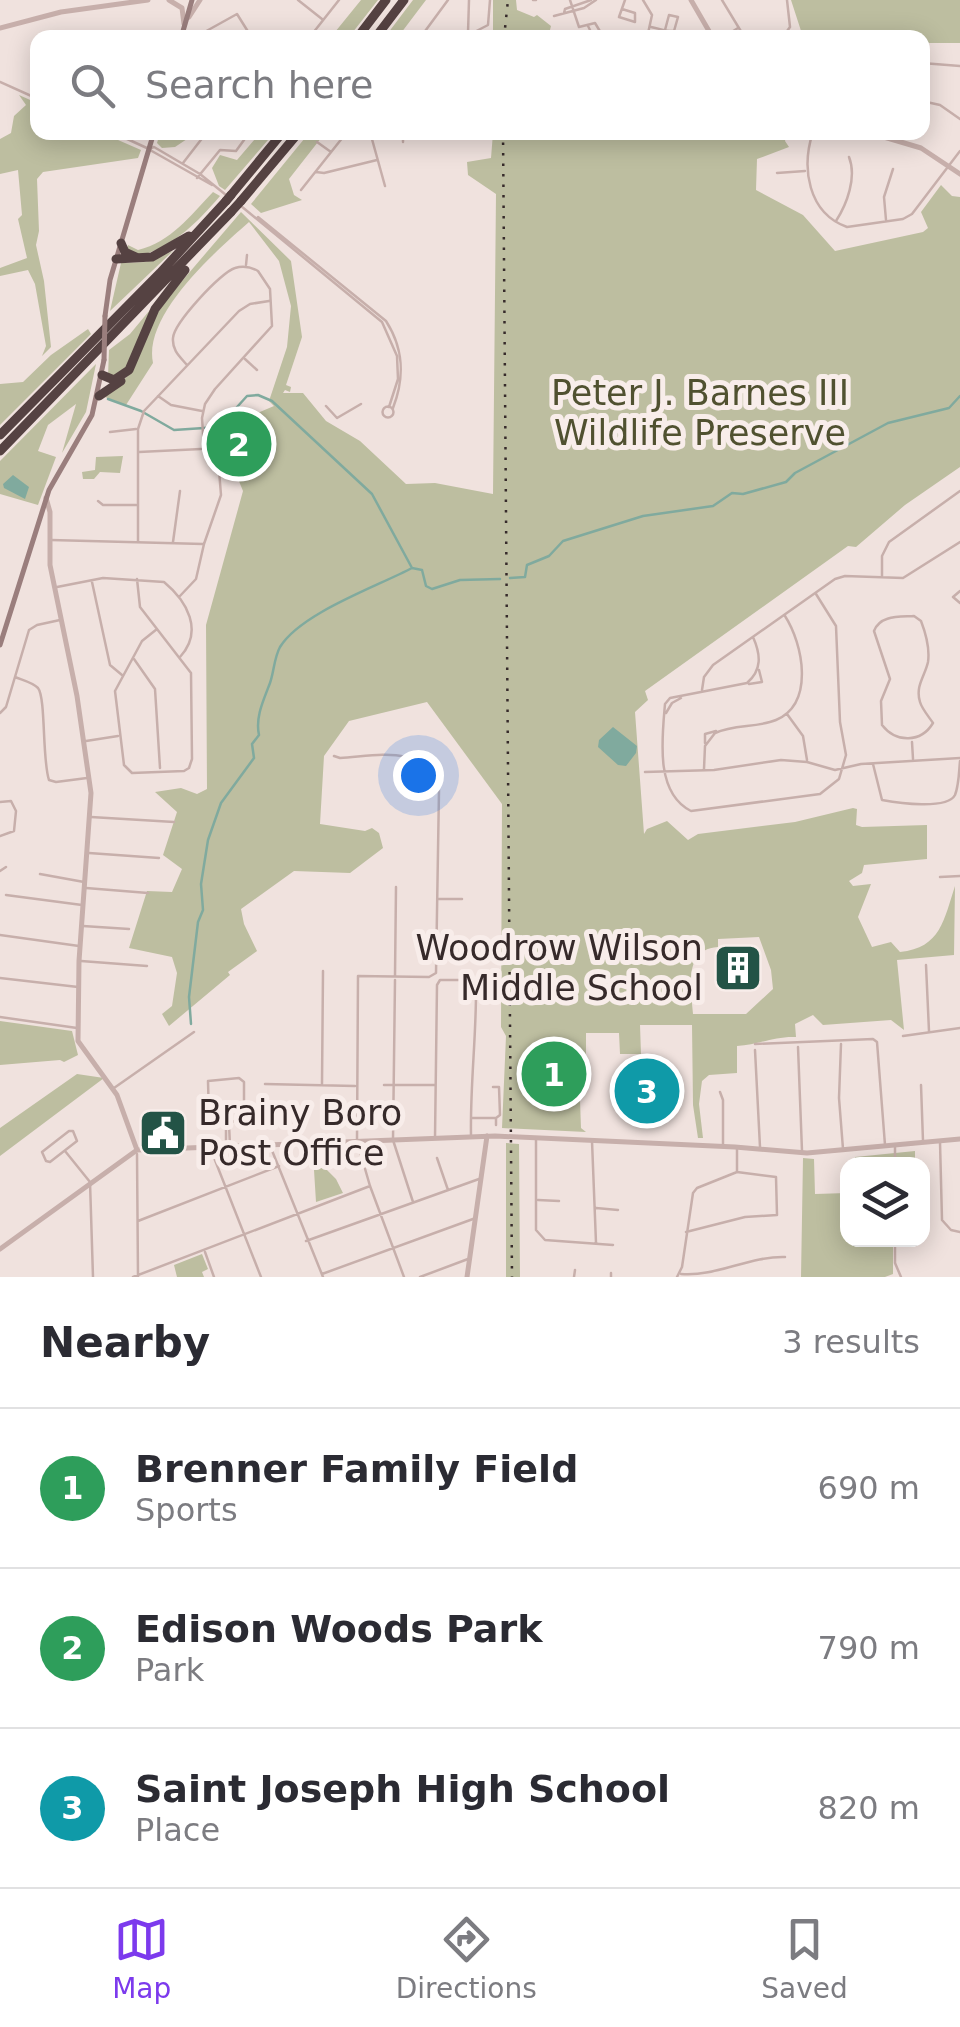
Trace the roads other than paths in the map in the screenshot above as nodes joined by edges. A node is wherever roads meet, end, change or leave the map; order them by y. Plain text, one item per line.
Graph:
1 (75, 0) edge
2 (148, 0) edge
3 (169, 0) edge
4 (192, 0) edge
5 (200, 0) edge
6 (298, 0) edge
7 (338, 0) edge
8 (386, 0) edge
9 (404, 0) edge
10 (448, 0) edge
11 (469, 0) edge
12 (490, 0) edge
13 (570, 0) edge
14 (594, 0) edge
15 (626, 0) edge
16 (643, 0) edge
17 (691, 0) edge
18 (722, 0) edge
19 (787, 0) edge
20 (87, 4) edge
21 (573, 9) junction
22 (622, 9) dead end
23 (66, 11) junction
24 (554, 16) dead end
25 (323, 20) junction
26 (588, 26) junction
27 (651, 27) junction
28 (0, 28) edge
29 (738, 28) joint
30 (183, 29) junction
31 (208, 30) edge
32 (247, 30) edge
33 (315, 30) edge
34 (363, 30) edge
35 (381, 30) edge
36 (426, 30) edge
37 (469, 30) edge
38 (477, 30) edge
39 (591, 30) edge
40 (599, 30) edge
41 (650, 30) edge
42 (665, 30) dead end
43 (708, 30) edge
44 (735, 30) edge
45 (787, 30) edge
46 (930, 63) edge
47 (960, 66) edge
48 (0, 82) edge
49 (30, 95) edge
50 (930, 102) edge
51 (960, 119) edge
52 (130, 140) edge
53 (152, 140) edge
54 (200, 140) edge
55 (244, 140) edge
56 (276, 140) edge
57 (292, 140) edge
58 (340, 140) edge
59 (372, 140) edge
60 (811, 140) edge
61 (896, 140) edge
62 (317, 142) dead end
63 (149, 148) junction
64 (960, 151) edge
65 (331, 152) junction
66 (849, 158) dead end
67 (377, 160) junction
68 (184, 163) junction
69 (950, 165) junction
70 (894, 168) dead end
71 (807, 171) junction
72 (316, 172) junction
73 (777, 173) dead end
74 (960, 174) edge
75 (198, 176) junction
76 (385, 186) dead end
77 (301, 190) dead end
78 (229, 215) junction
79 (256, 217) junction
80 (207, 222) junction
81 (836, 222) junction
82 (886, 222) junction
83 (121, 243) junction
84 (247, 255) dead end
85 (144, 258) junction
86 (116, 259) junction
87 (246, 267) junction
88 (272, 300) junction
89 (376, 312) junction
90 (244, 358) junction
91 (187, 365) junction
92 (258, 370) dead end
93 (102, 375) junction
94 (125, 376) junction
95 (157, 395) junction
96 (98, 396) junction
97 (361, 404) dead end
98 (326, 406) dead end
99 (391, 408) dead end
100 (203, 412) junction
101 (138, 429) junction
102 (110, 432) dead end
103 (0, 436) edge
104 (204, 449) junction
105 (0, 450) edge
106 (138, 452) junction
107 (180, 490) dead end
108 (960, 491) edge
109 (46, 498) junction
110 (98, 501) dead end
111 (138, 505) junction
112 (50, 540) junction
113 (138, 542) junction
114 (960, 542) edge
115 (173, 543) junction
116 (204, 544) junction
117 (882, 579) junction
118 (92, 580) junction
119 (137, 580) junction
120 (55, 588) junction
121 (960, 591) edge
122 (816, 594) junction
123 (179, 596) junction
124 (960, 603) edge
125 (785, 616) junction
126 (62, 620) junction
127 (157, 629) junction
128 (1, 637) edge
129 (754, 638) junction
130 (0, 645) edge
131 (179, 657) junction
132 (132, 658) junction
133 (758, 669) junction
134 (122, 675) junction
135 (15, 677) junction
136 (747, 683) junction
137 (702, 692) junction
138 (0, 712) edge
139 (786, 714) junction
140 (119, 736) junction
141 (912, 740) junction
142 (84, 741) junction
143 (334, 756) dead end
144 (913, 760) junction
145 (960, 760) edge
146 (807, 762) junction
147 (873, 763) junction
148 (844, 768) junction
149 (160, 771) junction
150 (704, 771) junction
151 (645, 772) dead end
152 (664, 772) junction
153 (89, 777) junction
154 (0, 802) edge
155 (90, 816) junction
156 (174, 822) dead end
157 (0, 836) edge
158 (88, 852) junction
159 (159, 858) dead end
160 (6, 867) dead end
161 (0, 871) edge
162 (40, 874) dead end
163 (940, 876) dead end
164 (960, 876) edge
165 (85, 885) junction
166 (396, 887) dead end
167 (148, 893) dead end
168 (6, 896) dead end
169 (438, 899) junction
170 (462, 900) dead end
171 (83, 905) junction
172 (82, 926) junction
173 (129, 929) dead end
174 (0, 935) edge
175 (80, 946) junction
176 (80, 961) junction
177 (926, 965) dead end
178 (147, 966) dead end
179 (323, 972) dead end
180 (395, 978) junction
181 (0, 979) edge
182 (78, 987) junction
183 (0, 1017) edge
184 (77, 1028) junction
185 (960, 1028) edge
186 (194, 1032) dead end
187 (929, 1032) junction
188 (903, 1036) dead end
189 (841, 1044) dead end
190 (798, 1047) dead end
191 (265, 1084) dead end
192 (322, 1084) junction
193 (384, 1085) dead end
194 (394, 1085) junction
195 (436, 1085) junction
196 (921, 1085) dead end
197 (357, 1086) junction
198 (493, 1087) dead end
199 (113, 1088) junction
200 (720, 1092) dead end
201 (471, 1118) junction
202 (496, 1118) junction
203 (227, 1122) junction
204 (496, 1125) dead end
205 (488, 1136) junction
206 (471, 1137) junction
207 (536, 1137) junction
208 (435, 1138) junction
209 (960, 1138) edge
210 (394, 1140) junction
211 (592, 1140) junction
212 (357, 1141) junction
213 (940, 1141) junction
214 (923, 1143) junction
215 (270, 1146) junction
216 (723, 1146) junction
217 (895, 1146) junction
218 (737, 1147) junction
219 (885, 1147) junction
220 (211, 1148) junction
221 (228, 1148) junction
222 (760, 1149) junction
223 (137, 1150) junction
224 (65, 1151) junction
225 (843, 1151) junction
226 (802, 1153) junction
227 (895, 1157) edge
228 (437, 1158) dead end
229 (278, 1166) junction
230 (737, 1172) junction
231 (480, 1178) junction
232 (90, 1182) junction
233 (370, 1186) junction
234 (226, 1188) junction
235 (448, 1190) junction
236 (536, 1200) junction
237 (559, 1201) dead end
238 (414, 1202) junction
239 (595, 1208) junction
240 (618, 1210) dead end
241 (296, 1214) junction
242 (380, 1214) junction
243 (474, 1218) junction
244 (138, 1221) junction
245 (686, 1232) junction
246 (960, 1232) edge
247 (244, 1235) junction
248 (306, 1241) junction
249 (596, 1243) junction
250 (613, 1245) dead end
251 (895, 1247) edge
252 (393, 1248) junction
253 (0, 1249) edge
254 (204, 1250) junction
255 (784, 1256) dead end
256 (469, 1259) junction
257 (575, 1270) dead end
258 (678, 1275) edge
259 (136, 1276) edge
260 (322, 1276) edge
261 (93, 1277) edge
262 (214, 1277) edge
263 (261, 1277) edge
264 (404, 1277) edge
265 (420, 1277) edge
266 (466, 1277) edge
267 (574, 1277) edge
268 (900, 1277) edge

1 - 23 street
2 - 20 street
3 - 30 street
4 - 30 main road
5 - 30 street
6 - 25 street
7 - 25 street
8 - 34 highway
9 - 35 highway
10 - 36 street
11 - 37 street
12 - 38 street
13 - 21 street
14 - 21 street
15 - 22 street
16 - 27 street
17 - 43 street
18 - 29 street
19 - 45 street
20 - 23 street
21 - 24 street
21 - 26 street
23 - 28 street
25 - 33 street
26 - 39 street
26 - 40 street
27 - 41 street
27 - 42 street
29 - 44 street
31 - 32 street
46 - 47 street
48 - 49 street
50 - 51 street
52 - 63 street
53 - 63 main road
54 - 68 street
55 - 75 street
56 - 80 highway
57 - 78 highway, bridge
58 - 65 street
59 - 67 street
60 - 71 street
61 - 69 street
62 - 65 street
63 - 68 street
63 - 75 street
63 - 83 main road
64 - 69 street
65 - 72 street
66 - 81 street
67 - 72 street
67 - 76 street
68 - 75 street
69 - 74 street
69 - 82 street
70 - 82 street
71 - 73 street
71 - 81 street
72 - 77 street
75 - 79 street
78 - 94 highway
78 - 105 highway
79 - 89 street
79 - 89 street
80 - 85 highway
80 - 103 highway
81 - 82 street
83 - 85 highway
83 - 86 main road
84 - 87 street
85 - 86 highway
86 - 93 main road, bridge
87 - 88 street
87 - 91 street
88 - 90 street
88 - 91 street
89 - 99 street
90 - 92 street
90 - 100 street
91 - 95 street
93 - 94 highway
93 - 96 main road
94 - 96 highway
95 - 100 street
95 - 101 street
96 - 109 main road
97 - 98 street
100 - 104 street
101 - 102 street
101 - 106 street
104 - 106 street
104 - 116 street
106 - 111 street
107 - 115 street
108 - 117 street
109 - 112 street
109 - 128 main road
110 - 111 street
111 - 113 street
112 - 113 street
112 - 120 street
113 - 115 street
114 - 117 street
115 - 116 street
116 - 123 street
117 - 122 street
118 - 119 street
118 - 120 street
118 - 134 street
119 - 123 street
119 - 127 street
120 - 126 street
121 - 124 street
122 - 125 street
122 - 148 street
123 - 131 street
125 - 129 street
125 - 139 street
126 - 135 street
126 - 142 street
127 - 131 street
127 - 132 street
128 - 130 main road
129 - 133 street
129 - 137 street
131 - 149 street
132 - 134 street
132 - 149 street
133 - 136 street
133 - 136 street
134 - 140 street
135 - 138 street
135 - 153 street
136 - 137 street
137 - 152 street
139 - 146 street
139 - 150 street
140 - 142 street
140 - 149 street
141 - 141 street
141 - 144 street
142 - 153 street
143 - 169 street
144 - 145 street
144 - 147 street
145 - 147 street
146 - 148 street
146 - 150 street
147 - 148 street
148 - 152 street
150 - 152 street
151 - 152 street
153 - 155 street
154 - 157 street
155 - 156 street
155 - 158 street
158 - 159 street
158 - 165 street
160 - 161 street
162 - 165 street
163 - 164 street
165 - 167 street
165 - 171 street
166 - 180 street
168 - 171 street
169 - 170 street
169 - 180 street
171 - 172 street
172 - 173 street
172 - 175 street
174 - 175 street
175 - 176 street
176 - 178 street
176 - 182 street
177 - 187 street
179 - 192 street
180 - 194 street
180 - 197 street
181 - 182 street
182 - 184 street
183 - 184 street
184 - 199 street
185 - 187 street
186 - 199 street
187 - 188 street
189 - 225 street
190 - 226 street
191 - 192 street
192 - 197 street
193 - 194 street
194 - 195 street
194 - 210 street
195 - 201 street
195 - 208 street
196 - 214 street
197 - 212 street
198 - 202 street
199 - 223 street
200 - 216 street
201 - 202 street
201 - 206 street
202 - 204 street
203 - 203 street
203 - 221 street
205 - 206 street
205 - 207 street
205 - 231 street
206 - 208 street
207 - 211 street
207 - 236 street
208 - 210 street
209 - 213 street
210 - 212 street
210 - 238 street
211 - 216 street
211 - 239 street
212 - 215 street
212 - 233 street
213 - 214 street
213 - 246 street
214 - 217 street
215 - 221 street
215 - 229 street
216 - 218 street
217 - 219 street
217 - 227 street
218 - 222 street
218 - 230 street
219 - 222 street
219 - 225 street
220 - 221 street
220 - 223 street
220 - 234 street
222 - 226 street
223 - 232 street
223 - 244 street
224 - 224 street
224 - 232 street
225 - 226 street
228 - 235 street
229 - 234 street
229 - 241 street
230 - 245 street
230 - 245 street
231 - 235 street
231 - 243 street
232 - 253 street
232 - 261 street
233 - 241 street
233 - 242 street
234 - 244 street
234 - 247 street
235 - 238 street
236 - 237 street
236 - 249 street
238 - 242 street
239 - 240 street
239 - 249 street
241 - 247 street
241 - 248 street
242 - 248 street
242 - 252 street
243 - 252 street
243 - 256 street
244 - 259 street
245 - 258 street
247 - 254 street
247 - 263 street
248 - 260 street
249 - 250 street
251 - 268 street
252 - 260 street
252 - 264 street
254 - 259 street
254 - 262 street
255 - 258 street
256 - 265 street
256 - 266 street
257 - 267 street

